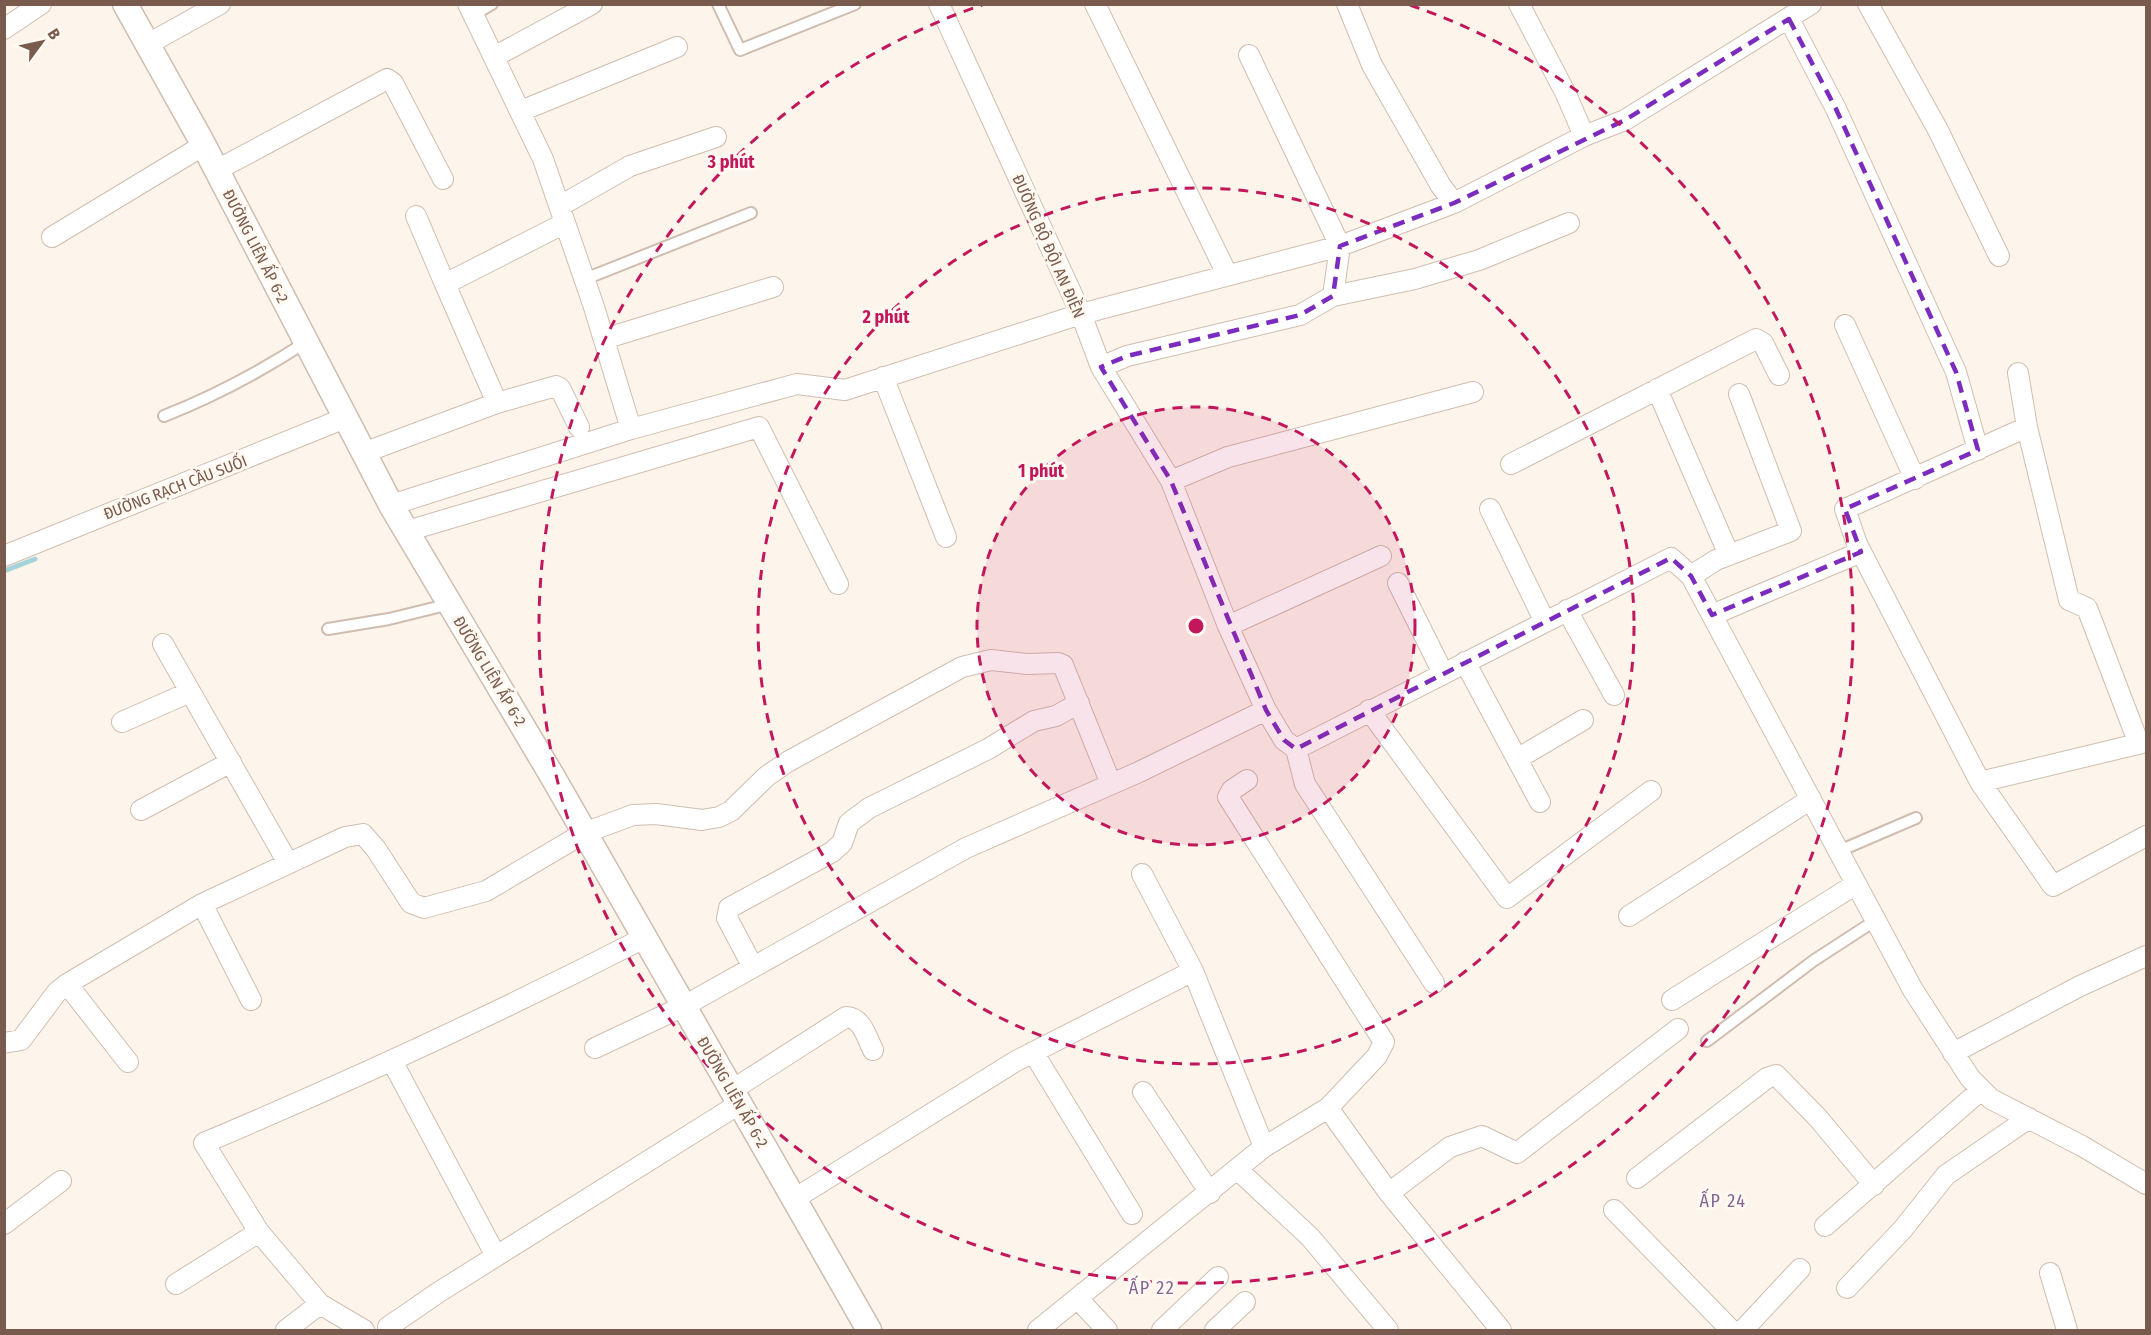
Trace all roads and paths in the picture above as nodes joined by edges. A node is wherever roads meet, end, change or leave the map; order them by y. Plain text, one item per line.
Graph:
1 (40, 4) edge
2 (125, 4) edge
3 (220, 4) edge
4 (492, 4) edge
5 (592, 4) edge
6 (718, 4) edge
7 (855, 4) edge
8 (1095, 4) edge
9 (1347, 4) edge
10 (1519, 4) edge
11 (1811, 4) edge
12 (1868, 4) edge
13 (944, 6) edge
14 (471, 10) edge
15 (1790, 19) junction
16 (4, 29) edge
17 (148, 44) junction
18 (677, 47) dead end
19 (1250, 55) dead end
20 (494, 57) junction
21 (520, 111) junction
22 (1584, 136) junction
23 (716, 137) dead end
24 (204, 145) junction
25 (217, 170) junction
26 (443, 179) dead end
27 (1454, 203) junction
28 (751, 213) dead end
29 (562, 214) junction
30 (416, 216) dead end
31 (1569, 223) dead end
32 (52, 237) dead end
33 (1340, 246) junction
34 (1999, 256) dead end
35 (1227, 274) junction
36 (585, 279) junction
37 (445, 284) junction
38 (773, 287) dead end
39 (1333, 296) junction
40 (1081, 314) junction
41 (1845, 325) dead end
42 (604, 339) junction
43 (306, 342) junction
44 (1101, 368) junction
45 (2018, 373) dead end
46 (1779, 375) dead end
47 (883, 377) junction
48 (1657, 389) junction
49 (1473, 392) dead end
50 (1739, 394) dead end
51 (497, 403) junction
52 (164, 416) dead end
53 (345, 418) junction
54 (579, 427) dead end
55 (2027, 427) junction
56 (631, 429) junction
57 (1978, 450) junction
58 (363, 453) junction
59 (1511, 464) dead end
60 (1915, 479) junction
61 (1171, 481) junction
62 (391, 505) junction
63 (1490, 509) dead end
64 (407, 531) junction
65 (946, 537) dead end
66 (1861, 552) junction
67 (1729, 555) junction
68 (4, 556) edge
69 (1381, 556) dead end
70 (1691, 576) junction
71 (1398, 583) dead end
72 (838, 584) dead end
73 (450, 604) junction
74 (1567, 610) junction
75 (1712, 615) junction
76 (1545, 622) junction
77 (1228, 626) junction
78 (328, 629) dead end
79 (163, 644) dead end
80 (1465, 662) junction
81 (1443, 673) junction
82 (190, 692) junction
83 (1614, 695) dead end
84 (1079, 703) junction
85 (1369, 710) junction
86 (1266, 711) junction
87 (1583, 720) dead end
88 (122, 722) dead end
89 (2143, 743) edge
90 (1296, 749) junction
91 (1517, 759) junction
92 (231, 762) junction
93 (1246, 780) dead end
94 (1980, 782) junction
95 (1112, 784) junction
96 (1651, 791) dead end
97 (1811, 799) junction
98 (1540, 802) dead end
99 (141, 810) dead end
100 (1916, 818) dead end
101 (584, 833) junction
102 (2146, 836) edge
103 (1839, 851) junction
104 (288, 863) junction
105 (1142, 874) dead end
106 (1856, 884) junction
107 (202, 904) junction
108 (1629, 916) dead end
109 (1875, 920) junction
110 (644, 938) junction
111 (2146, 956) edge
112 (753, 967) junction
113 (1193, 971) junction
114 (67, 984) junction
115 (1434, 984) dead end
116 (251, 1000) dead end
117 (1672, 1000) dead end
118 (684, 1006) junction
119 (1678, 1029) dead end
120 (1707, 1041) dead end
121 (4, 1043) edge
122 (595, 1048) dead end
123 (873, 1050) dead end
124 (1033, 1052) junction
125 (1953, 1053) junction
126 (392, 1061) junction
127 (128, 1062) dead end
128 (1981, 1090) junction
129 (1143, 1092) dead end
130 (735, 1097) junction
131 (1328, 1108) junction
132 (2029, 1118) junction
133 (1264, 1147) junction
134 (1238, 1170) junction
135 (1637, 1178) dead end
136 (61, 1181) dead end
137 (2146, 1184) edge
138 (1874, 1185) junction
139 (1210, 1193) junction
140 (1389, 1193) junction
141 (794, 1198) junction
142 (1614, 1210) dead end
143 (1132, 1214) dead end
144 (4, 1224) edge
145 (1825, 1226) dead end
146 (259, 1232) junction
147 (496, 1256) junction
148 (1800, 1269) dead end
149 (2050, 1273) dead end
150 (1218, 1278) dead end
151 (176, 1284) dead end
152 (1847, 1288) dead end
153 (1079, 1300) junction
154 (1245, 1302) dead end
155 (320, 1304) junction
156 (864, 1328) edge
157 (286, 1330) edge
158 (364, 1330) edge
159 (388, 1330) edge
160 (1038, 1330) edge
161 (1107, 1330) edge
162 (1162, 1330) edge
163 (1215, 1330) edge
164 (1388, 1330) edge
165 (1501, 1330) edge
166 (1731, 1330) edge
167 (1743, 1330) edge
168 (2067, 1330) edge

1 - 16 street
2 - 17 street, ĐƯỜNG LIÊN ẤP 6-2
3 - 17 street
4 - 14 lane
5 - 20 street
6 - 7 lane
8 - 35 street
9 - 27 street
10 - 22 street
11 - 15 street
12 - 34 street
13 - 40 street, ĐƯỜNG BỘ ĐỘI AN ĐIỀN
14 - 20 street
15 - 22 street
15 - 57 street
17 - 24 street, ĐƯỜNG LIÊN ẤP 6-2
18 - 21 street
19 - 33 street
20 - 21 street
21 - 29 street
22 - 27 street
23 - 29 street
24 - 25 street, ĐƯỜNG LIÊN ẤP 6-2
24 - 32 street
25 - 26 street
25 - 43 street, ĐƯỜNG LIÊN ẤP 6-2
27 - 33 street
28 - 36 lane
29 - 36 street
29 - 37 street
30 - 37 street
31 - 39 street
33 - 35 street
33 - 39 street
35 - 40 street
36 - 42 street
37 - 51 street
38 - 42 street
39 - 44 street
40 - 44 street, ĐƯỜNG BỘ ĐỘI AN ĐIỀN
40 - 47 street
41 - 60 street
42 - 56 street
43 - 52 lane
43 - 53 street, ĐƯỜNG LIÊN ẤP 6-2
44 - 61 street, ĐƯỜNG BỘ ĐỘI AN ĐIỀN
45 - 55 street
46 - 48 street
47 - 56 street
47 - 65 street
48 - 59 street
48 - 67 street
49 - 61 street
50 - 67 street
51 - 54 street
51 - 58 street
53 - 58 street, ĐƯỜNG LIÊN ẤP 6-2
53 - 68 street, ĐƯỜNG RẠCH CẦU SUỐI
55 - 57 street
55 - 89 street
56 - 62 street
57 - 60 street
58 - 62 street, ĐƯỜNG LIÊN ẤP 6-2
60 - 66 street
61 - 77 street, ĐƯỜNG BỘ ĐỘI AN ĐIỀN
62 - 64 street, ĐƯỜNG LIÊN ẤP 6-2
63 - 76 street
64 - 72 street
64 - 73 street, ĐƯỜNG LIÊN ẤP 6-2
66 - 75 street
66 - 94 street
67 - 70 street
69 - 77 street
70 - 74 street
70 - 75 street
71 - 81 street
73 - 78 lane
73 - 101 street, ĐƯỜNG LIÊN ẤP 6-2
74 - 76 street
74 - 83 street
75 - 97 street
76 - 80 street
77 - 86 street, ĐƯỜNG BỘ ĐỘI AN ĐIỀN
79 - 82 street
80 - 81 street
80 - 91 street
81 - 85 street
82 - 88 street
82 - 92 street
84 - 95 street
84 - 101 street
84 - 112 street
85 - 90 street
85 - 96 street
86 - 90 street, ĐƯỜNG BỘ ĐỘI AN ĐIỀN
86 - 95 street
87 - 91 street
89 - 94 street
90 - 115 street
91 - 98 street
92 - 99 street
92 - 104 street
93 - 131 street
94 - 102 street
95 - 112 street
97 - 103 street
97 - 108 street
100 - 103 lane
101 - 104 street
101 - 110 street, ĐƯỜNG LIÊN ẤP 6-2
103 - 106 street
104 - 107 street
105 - 113 street
106 - 109 street
106 - 117 street
107 - 114 street
107 - 116 street
109 - 120 lane
109 - 125 street
110 - 118 street, ĐƯỜNG LIÊN ẤP 6-2
110 - 126 street
111 - 125 street
112 - 118 street
113 - 124 street
113 - 133 street
114 - 121 street
114 - 127 street
118 - 122 street
118 - 130 street, ĐƯỜNG LIÊN ẤP 6-2
119 - 140 street
123 - 130 street
124 - 141 street
124 - 143 street
125 - 128 street
126 - 146 street
126 - 147 street
128 - 132 street
128 - 138 street
129 - 139 street
130 - 141 street, ĐƯỜNG LIÊN ẤP 6-2
130 - 147 street
131 - 133 street
131 - 140 street
132 - 137 street
132 - 152 street
133 - 134 street
134 - 139 street
134 - 164 street
135 - 138 street
136 - 144 street
138 - 145 street
139 - 153 street
140 - 165 street
141 - 156 street, ĐƯỜNG LIÊN ẤP 6-2
142 - 166 street
146 - 151 street
146 - 155 street
147 - 159 street
148 - 167 street
149 - 168 street
150 - 162 street
153 - 160 street
153 - 161 street
154 - 163 street
155 - 157 street
155 - 158 street

